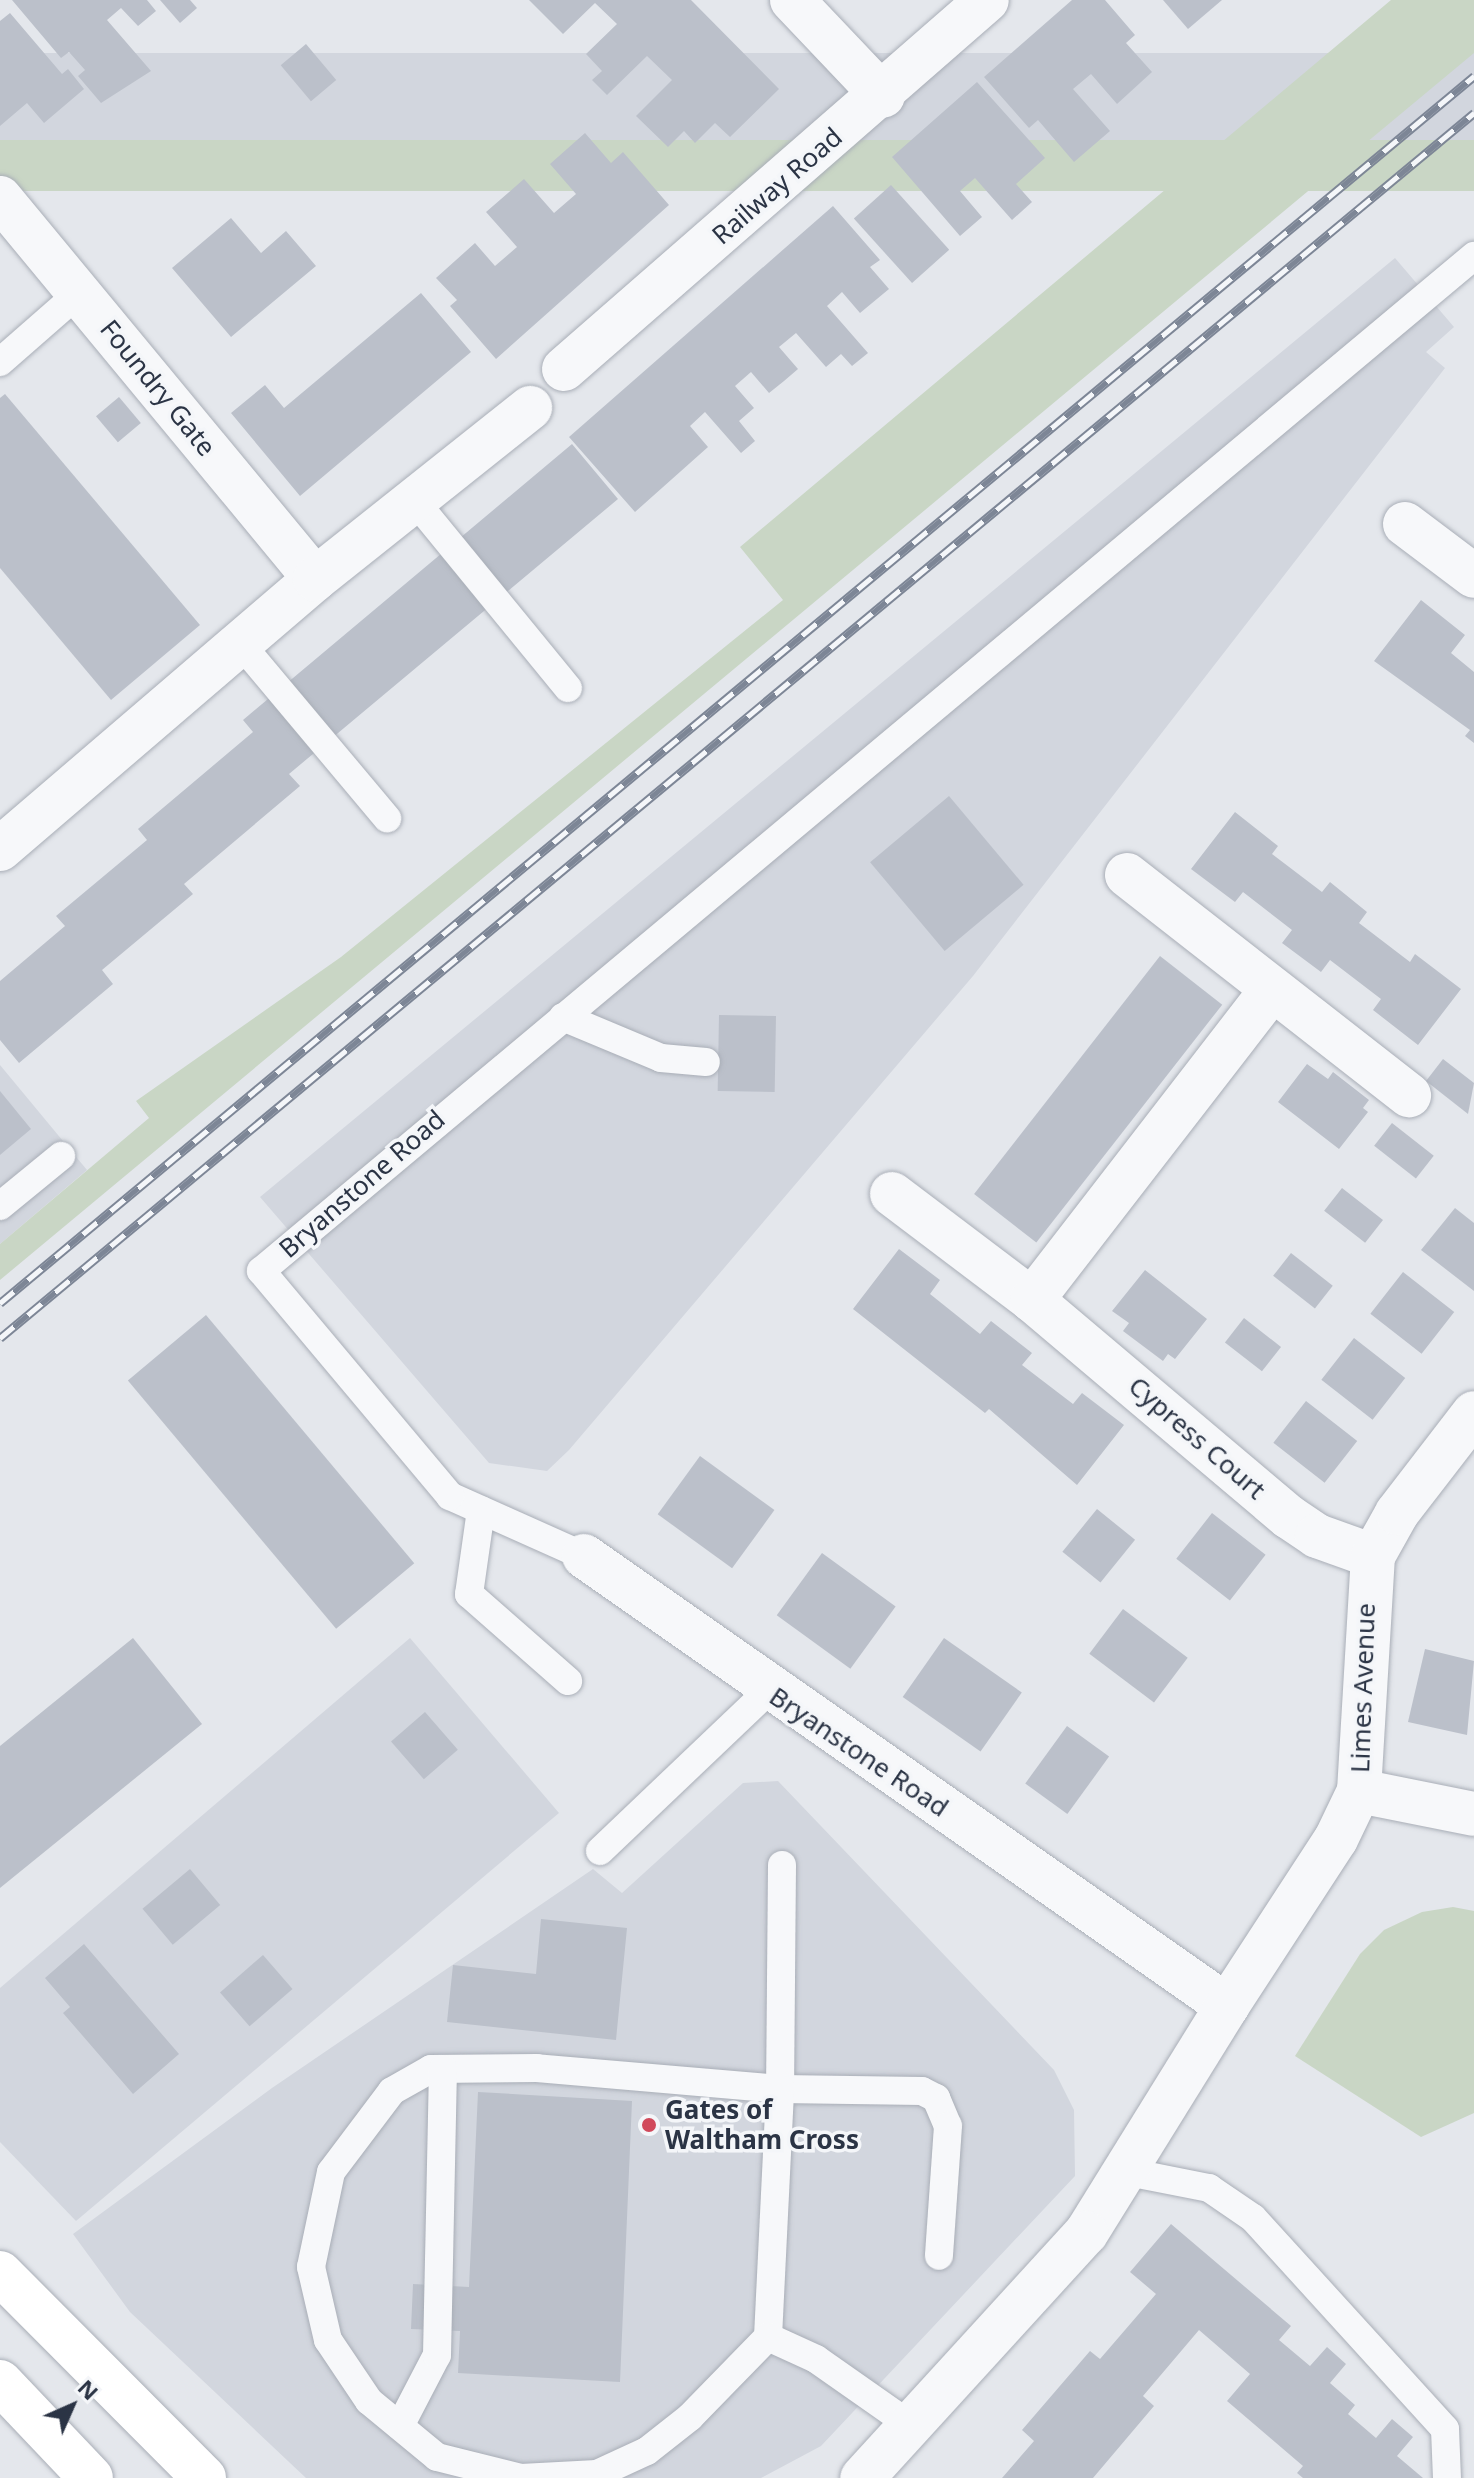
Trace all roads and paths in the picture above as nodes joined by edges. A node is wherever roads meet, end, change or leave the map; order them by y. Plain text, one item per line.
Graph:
1 (792, 0) edge
2 (987, 0) edge
3 (883, 96) junction
4 (0, 198) edge
5 (1474, 256) edge
6 (80, 292) junction
7 (0, 362) edge
8 (564, 369) dead end
9 (530, 408) dead end
10 (414, 500) junction
11 (1405, 524) dead end
12 (1474, 576) edge
13 (315, 579) junction
14 (240, 643) junction
15 (568, 688) dead end
16 (387, 818) dead end
17 (0, 849) edge
18 (1127, 875) dead end
19 (1272, 989) junction
20 (563, 1017) junction
21 (706, 1062) dead end
22 (1409, 1095) dead end
23 (61, 1156) dead end
24 (892, 1194) dead end
25 (0, 1206) edge
26 (1032, 1300) junction
27 (1474, 1413) edge
28 (481, 1510) junction
29 (584, 1556) joint
30 (1373, 1556) junction
31 (568, 1681) dead end
32 (768, 1691) junction
33 (1359, 1791) junction
34 (1474, 1814) edge
35 (600, 1851) dead end
36 (782, 1865) dead end
37 (1227, 2006) junction
38 (443, 2069) junction
39 (780, 2089) junction
40 (1128, 2172) junction
41 (939, 2256) dead end
42 (0, 2273) edge
43 (768, 2337) junction
44 (0, 2382) edge
45 (400, 2426) junction
46 (913, 2427) junction
47 (876, 2474) edge
48 (91, 2478) edge
49 (204, 2478) edge
50 (1447, 2478) edge

1 - 3 street
2 - 3 street, Railway Road
3 - 8 street, Railway Road
4 - 6 street, Foundry Gate
5 - 20 lane
6 - 7 lane
6 - 13 street, Foundry Gate
9 - 10 street
10 - 13 street
10 - 15 lane
11 - 12 street
13 - 14 street
14 - 16 lane
14 - 17 street
18 - 19 street
19 - 22 street
19 - 26 street
20 - 21 lane
20 - 28 lane, Bryanstone Road
23 - 25 lane
24 - 26 street, Cypress Court
26 - 30 street, Cypress Court
27 - 30 street, Limes Avenue
28 - 29 lane, Bryanstone Road
28 - 31 lane
29 - 32 street, Bryanstone Road
30 - 33 street, Limes Avenue
32 - 35 lane
32 - 37 street, Bryanstone Road
33 - 34 street
33 - 37 street, Limes Avenue
36 - 39 lane
37 - 40 street
38 - 39 lane
38 - 45 lane
38 - 45 lane
39 - 41 lane
39 - 43 lane
40 - 46 street
40 - 50 lane
42 - 49 main road
43 - 45 lane
43 - 46 lane
44 - 48 main road
46 - 47 street

